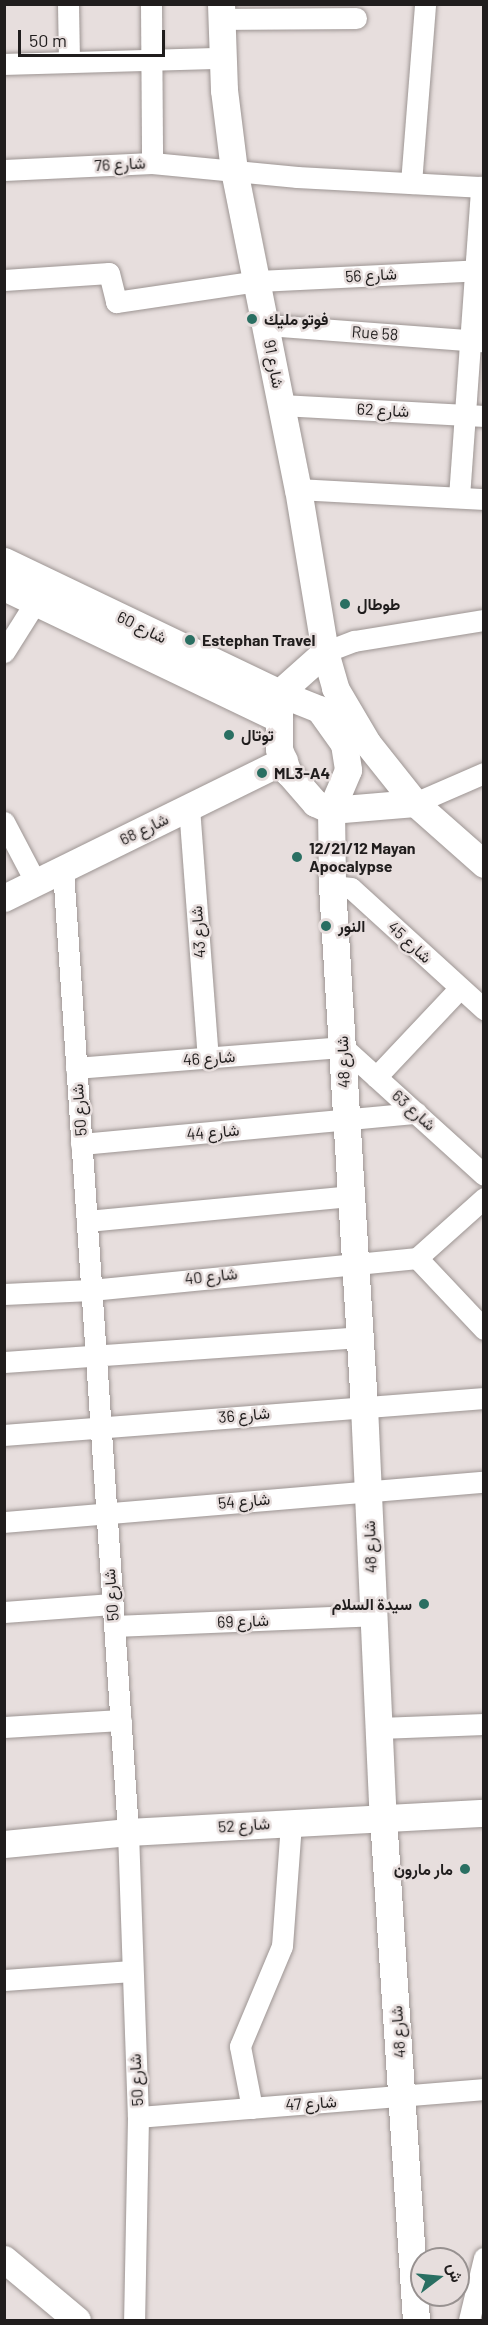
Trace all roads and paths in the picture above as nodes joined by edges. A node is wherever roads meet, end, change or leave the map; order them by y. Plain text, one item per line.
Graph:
1 (68, 4) edge
2 (151, 4) edge
3 (425, 4) edge
4 (222, 12) edge
5 (356, 18) dead end
6 (222, 58) junction
7 (152, 60) junction
8 (69, 61) junction
9 (4, 64) edge
10 (152, 163) junction
11 (4, 170) edge
12 (234, 170) junction
13 (411, 183) junction
14 (482, 187) edge
15 (479, 270) edge
16 (4, 280) edge
17 (258, 281) junction
18 (267, 325) junction
19 (477, 341) edge
20 (282, 405) junction
21 (474, 415) edge
22 (298, 489) junction
23 (459, 497) junction
24 (483, 499) edge
25 (4, 561) edge
26 (4, 588) edge
27 (41, 592) junction
28 (483, 620) edge
29 (4, 652) edge
30 (325, 652) junction
31 (279, 706) junction
32 (284, 760) junction
33 (483, 773) edge
34 (415, 803) junction
35 (189, 807) junction
36 (331, 810) junction
37 (4, 822) edge
38 (483, 864) edge
39 (63, 870) junction
40 (36, 883) junction
41 (332, 886) junction
42 (4, 898) edge
43 (460, 988) junction
44 (483, 1010) edge
45 (343, 1047) junction
46 (208, 1058) junction
47 (76, 1068) junction
48 (376, 1077) junction
49 (417, 1113) junction
50 (344, 1121) junction
51 (81, 1144) junction
52 (481, 1168) edge
53 (350, 1196) junction
54 (483, 1198) edge
55 (87, 1221) junction
56 (417, 1258) junction
57 (355, 1264) junction
58 (91, 1290) junction
59 (4, 1294) edge
60 (483, 1329) edge
61 (360, 1337) junction
62 (96, 1355) junction
63 (4, 1362) edge
64 (483, 1398) edge
65 (364, 1406) junction
66 (101, 1427) junction
67 (4, 1435) edge
68 (483, 1482) edge
69 (368, 1491) junction
70 (105, 1513) junction
71 (4, 1522) edge
72 (112, 1604) junction
73 (4, 1612) edge
74 (373, 1616) junction
75 (114, 1626) junction
76 (121, 1720) junction
77 (483, 1724) edge
78 (4, 1727) edge
79 (379, 1728) junction
80 (483, 1813) edge
81 (383, 1817) junction
82 (291, 1822) junction
83 (128, 1832) junction
84 (4, 1844) edge
85 (132, 1971) junction
86 (4, 1980) edge
87 (483, 2089) edge
88 (402, 2096) junction
89 (252, 2108) junction
90 (138, 2117) junction
91 (483, 2258) edge
92 (4, 2259) edge
93 (481, 2282) edge
94 (77, 2320) edge
95 (134, 2320) edge
96 (416, 2320) edge
97 (469, 2320) edge

1 - 8 street
2 - 7 street
3 - 13 street
4 - 5 street
4 - 6 street, شارع 91
6 - 7 street
6 - 12 street, شارع 91
7 - 8 street
7 - 10 street
8 - 9 street
10 - 11 street, شارع 76
10 - 12 street, شارع 76
12 - 13 street, شارع 76
12 - 17 street, شارع 91
13 - 14 street, شارع 76
14 - 15 street
15 - 17 street, شارع 56
15 - 19 street
16 - 17 street, شارع 56
17 - 18 street, شارع 91
18 - 19 street, Rue 58
18 - 20 street, شارع 91
19 - 21 street
20 - 21 street, شارع 62
20 - 22 street, شارع 91
21 - 23 street
22 - 23 street
22 - 30 street, شارع 91
23 - 24 street
25 - 27 street, شارع 60
26 - 27 street, شارع 60
27 - 29 street
27 - 31 street, شارع 60
28 - 30 street
30 - 31 street
30 - 34 street, شارع 91
31 - 32 street
31 - 36 street, شارع 60
32 - 35 street, شارع 68
32 - 36 street
33 - 34 street
34 - 36 street
34 - 38 street, شارع 91
35 - 39 street, شارع 68
35 - 46 street, شارع 43
36 - 41 street, شارع 48
37 - 40 street
39 - 40 street, شارع 68
39 - 47 street, شارع 50
40 - 42 street, شارع 68
41 - 43 street, شارع 45
41 - 45 street, شارع 48
43 - 44 street, شارع 45
43 - 48 street
45 - 46 street, شارع 46
45 - 48 street, شارع 63
45 - 50 street, شارع 48
46 - 47 street, شارع 46
47 - 51 street, شارع 50
48 - 49 street, شارع 63
49 - 50 street
49 - 52 street, شارع 63
50 - 51 street, شارع 44
50 - 53 street, شارع 48
51 - 55 street, شارع 50
53 - 55 street
53 - 57 street, شارع 48
54 - 56 street
55 - 58 street, شارع 50
56 - 57 street, شارع 40
56 - 60 street
57 - 58 street, شارع 40
57 - 61 street, شارع 48
58 - 59 street, شارع 40
58 - 62 street, شارع 50
61 - 62 street
61 - 65 street, شارع 48
62 - 63 street
62 - 66 street, شارع 50
64 - 65 street, شارع 36
65 - 66 street, شارع 36
65 - 69 street, شارع 48
66 - 67 street, شارع 36
66 - 70 street, شارع 50
68 - 69 street, شارع 54
69 - 70 street, شارع 54
69 - 74 street, شارع 48
70 - 71 street, شارع 54
70 - 72 street, شارع 50
72 - 73 street
72 - 75 street, شارع 50
74 - 75 street, شارع 69
74 - 79 street, شارع 48
75 - 76 street, شارع 50
76 - 78 street
76 - 83 street, شارع 50
77 - 79 street
79 - 81 street, شارع 48
80 - 81 street, شارع 52
81 - 82 street, شارع 52
81 - 88 street, شارع 48
82 - 83 street, شارع 52
82 - 89 street
83 - 84 street, شارع 52
83 - 85 street, شارع 50
85 - 86 street
85 - 90 street, شارع 50
87 - 88 street, شارع 47
88 - 89 street, شارع 47
88 - 96 street, شارع 48
89 - 90 street, شارع 47
90 - 95 street, شارع 50
91 - 93 street
92 - 94 street
93 - 97 street

